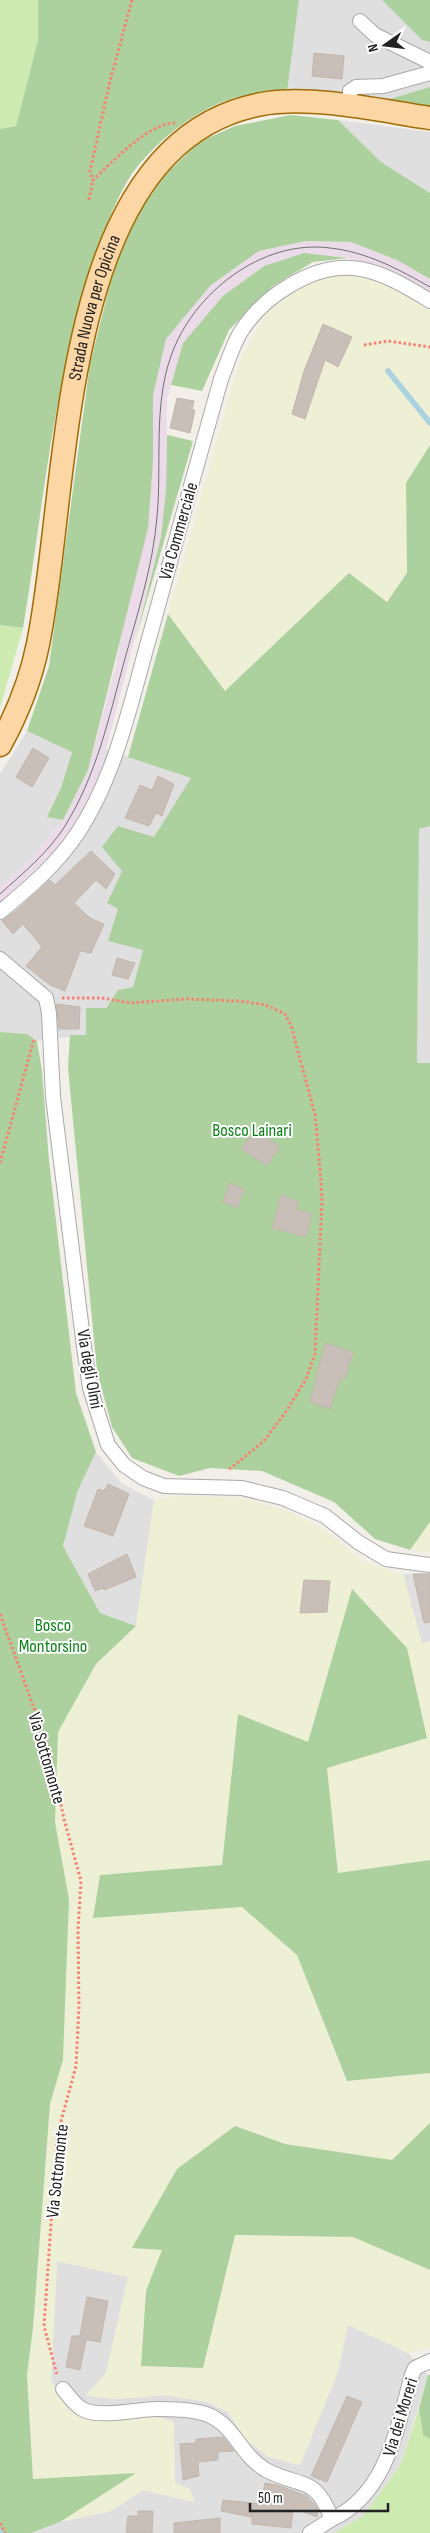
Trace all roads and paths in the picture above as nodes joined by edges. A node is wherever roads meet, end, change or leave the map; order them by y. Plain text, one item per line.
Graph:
1 (132, 0) edge
2 (360, 21) dead end
3 (430, 62) edge
4 (430, 74) edge
5 (349, 107) junction
6 (430, 118) edge
7 (191, 134) junction
8 (93, 180) junction
9 (89, 200) dead end
10 (430, 301) edge
11 (364, 345) dead end
12 (430, 347) edge
13 (0, 746) edge
14 (0, 912) edge
15 (0, 959) edge
16 (46, 998) junction
17 (36, 1030) dead end
18 (0, 1163) edge
19 (204, 1486) junction
20 (430, 1564) edge
21 (0, 1614) edge
22 (430, 2361) edge
23 (63, 2388) joint
24 (332, 2519) junction
25 (0, 2523) edge
26 (5, 2533) edge
27 (310, 2533) edge

1 - 8 path
2 - 3 street
4 - 5 street
5 - 6 main road, Strada Nuova per Opicina
5 - 7 main road, Strada Nuova per Opicina
7 - 8 path
7 - 13 main road, Strada Nuova per Opicina
8 - 9 path
10 - 14 street, Via Commerciale
11 - 12 path
15 - 16 street
16 - 19 street, Via degli Olmi
16 - 19 path
17 - 18 path
19 - 20 street, Via degli Olmi
21 - 23 path, Via Sottomonte
22 - 24 street, Via dei Moreri
23 - 24 street
24 - 27 street
25 - 26 path

